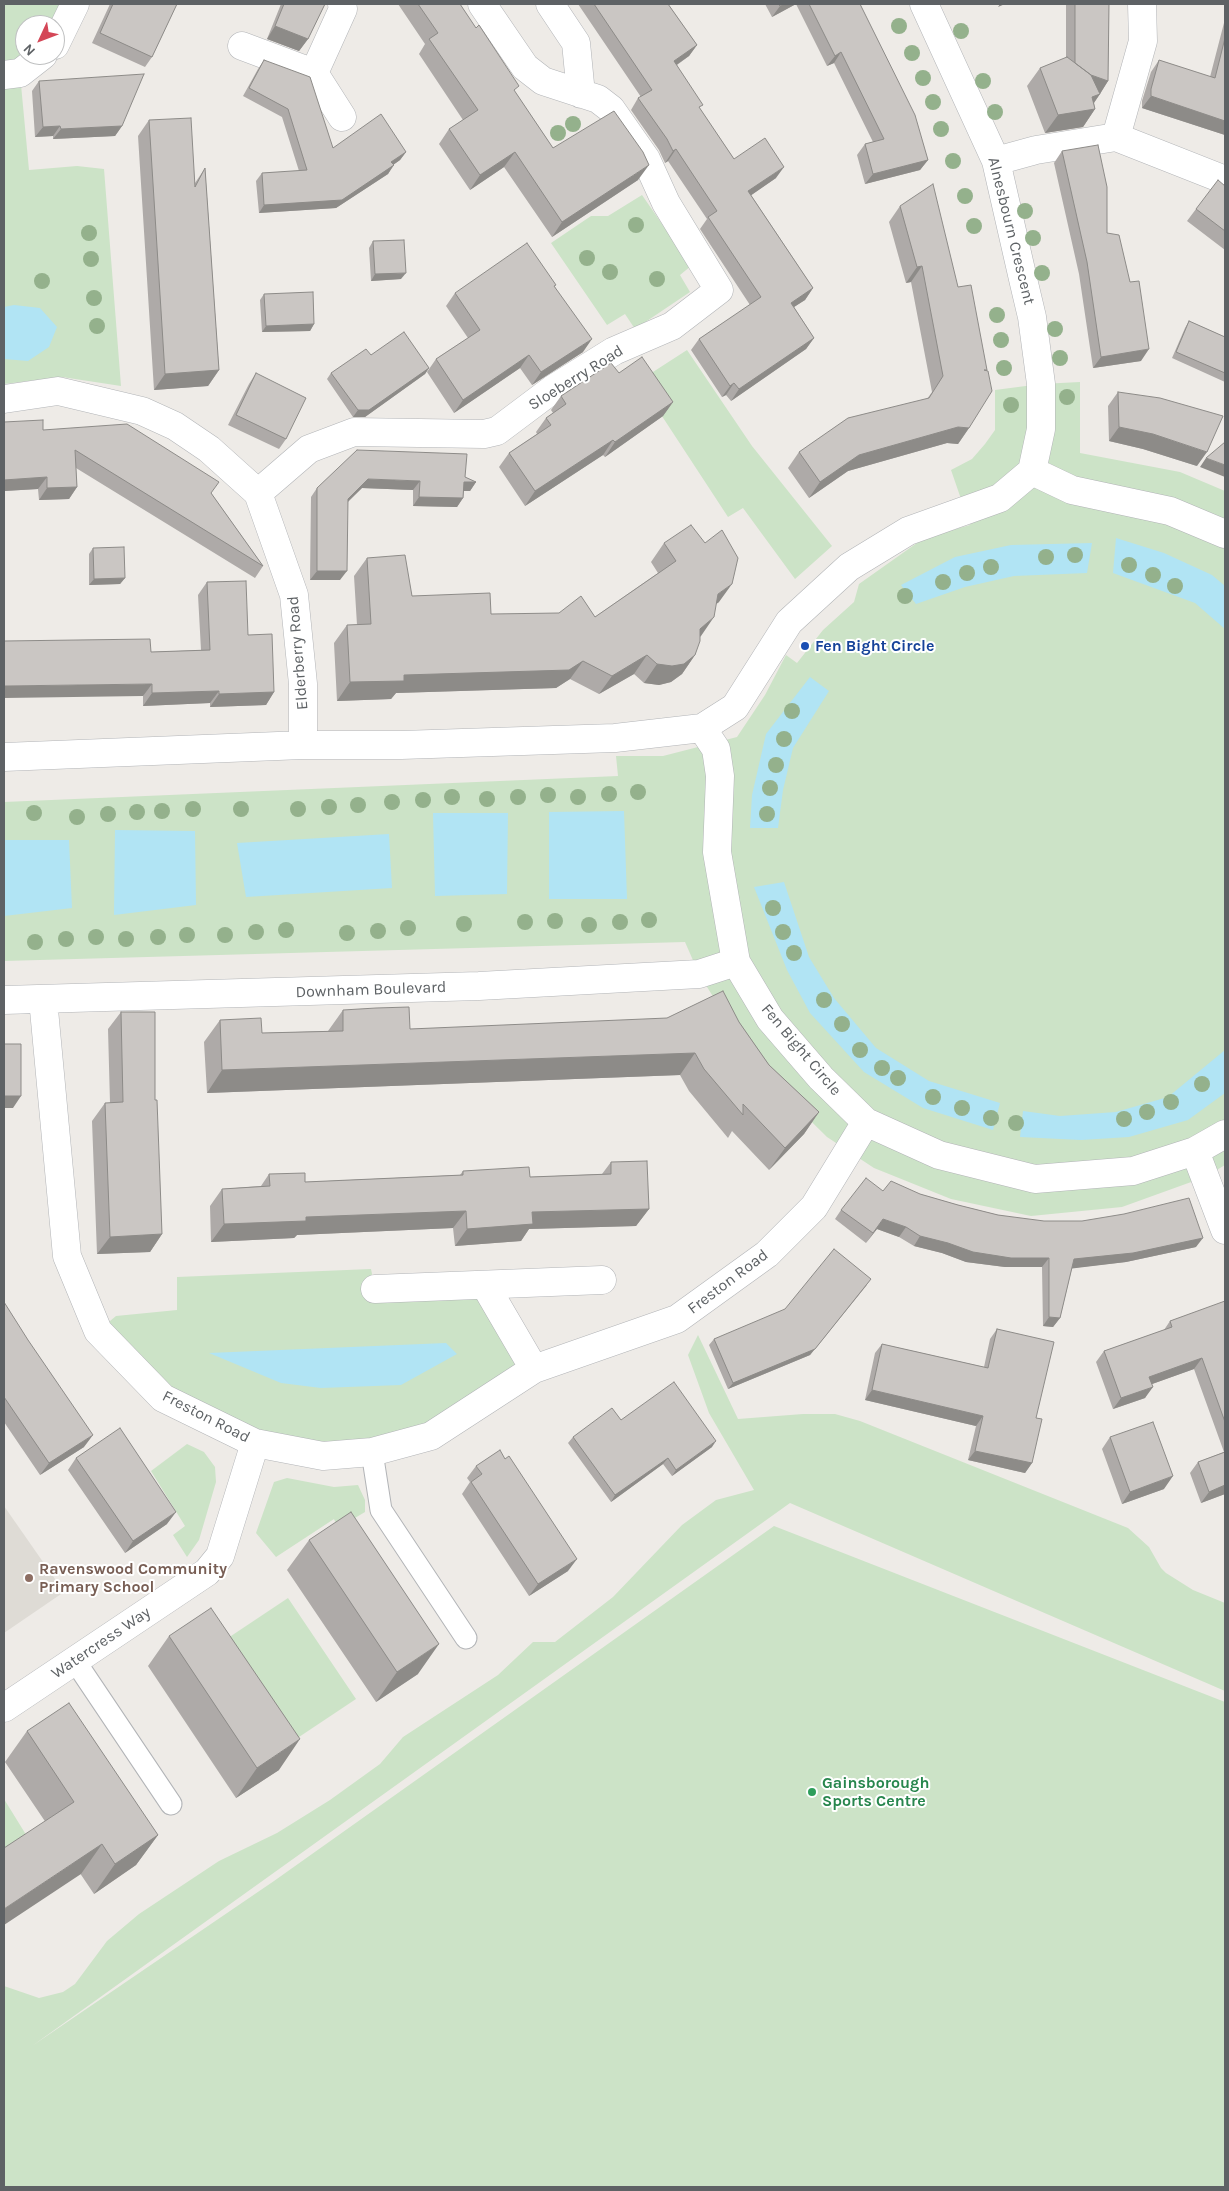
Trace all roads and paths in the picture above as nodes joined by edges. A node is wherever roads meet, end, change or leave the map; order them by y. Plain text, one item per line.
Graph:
1 (75, 4) edge
2 (482, 4) edge
3 (550, 4) edge
4 (924, 4) edge
5 (1142, 4) edge
6 (344, 6) edge
7 (65, 24) edge
8 (242, 46) dead end
9 (31, 65) edge
10 (314, 73) junction
11 (4, 75) edge
12 (581, 94) junction
13 (342, 117) dead end
14 (1116, 137) junction
15 (996, 162) junction
16 (1225, 180) edge
17 (4, 399) edge
18 (1032, 471) junction
19 (258, 493) junction
20 (1225, 534) edge
21 (702, 728) junction
22 (303, 744) junction
23 (4, 757) edge
24 (736, 962) junction
25 (43, 999) junction
26 (4, 1000) edge
27 (866, 1122) junction
28 (1225, 1134) edge
29 (1195, 1151) junction
30 (1225, 1230) edge
31 (602, 1280) dead end
32 (485, 1285) junction
33 (375, 1289) dead end
34 (534, 1369) junction
35 (255, 1443) junction
36 (372, 1452) junction
37 (466, 1638) dead end
38 (75, 1661) junction
39 (4, 1708) edge
40 (171, 1804) dead end

1 - 7 street
2 - 12 street, Sloeberry Road
3 - 12 street
4 - 15 street, Alnesbourn Crescent
5 - 14 street
6 - 10 street
8 - 10 street
9 - 11 street
10 - 13 street
12 - 19 street, Sloeberry Road
14 - 15 street
14 - 16 street
15 - 18 street, Alnesbourn Crescent
17 - 19 street, Elderberry Road
18 - 20 street
18 - 21 street
19 - 22 street, Elderberry Road
21 - 22 street
21 - 24 street, Fen Bight Circle
22 - 23 street
24 - 25 street, Downham Boulevard
24 - 27 street, Fen Bight Circle
25 - 26 street, Downham Boulevard
25 - 35 street, Freston Road
27 - 29 street, Fen Bight Circle
27 - 34 street, Freston Road
28 - 29 street, Fen Bight Circle
29 - 30 street
31 - 32 street
32 - 33 street
32 - 34 street
34 - 36 street, Freston Road
35 - 36 street, Freston Road
35 - 38 street, Watercress Way
36 - 37 lane
38 - 39 street, Watercress Way
38 - 40 lane

